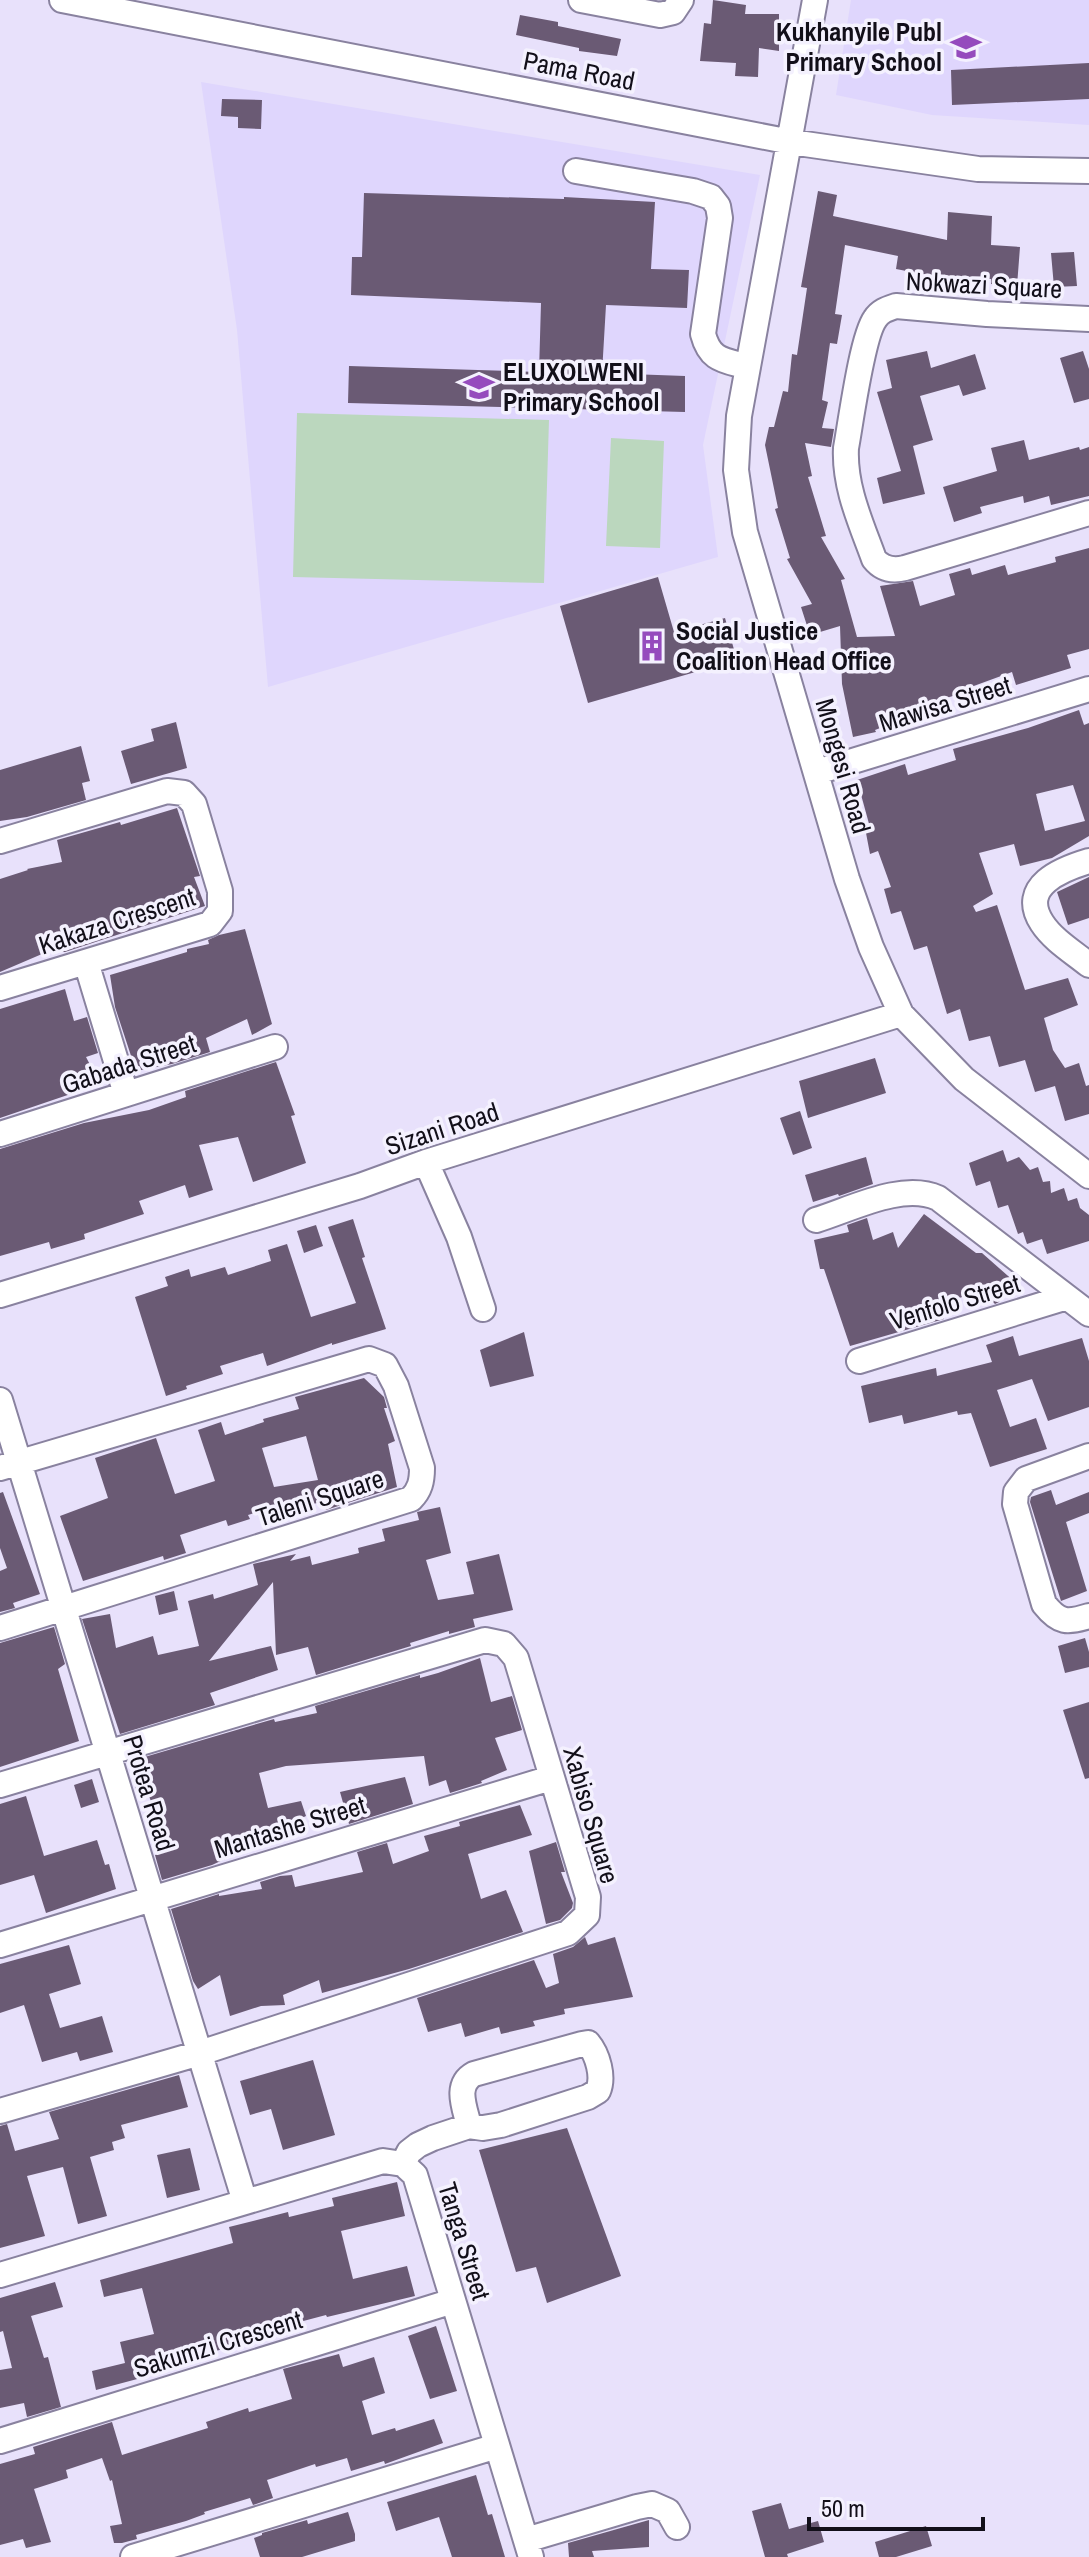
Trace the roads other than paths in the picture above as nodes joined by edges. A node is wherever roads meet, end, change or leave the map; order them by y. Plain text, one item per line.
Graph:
1 (62, 0) edge
2 (581, 0) edge
3 (815, 0) edge
4 (677, 6) edge
5 (791, 142) junction
6 (576, 171) dead end
7 (1089, 171) edge
8 (1089, 319) edge
9 (748, 367) junction
10 (1089, 513) edge
11 (1089, 689) edge
12 (817, 772) junction
13 (0, 841) edge
14 (1089, 861) edge
15 (86, 962) junction
16 (1089, 965) edge
17 (0, 988) edge
18 (901, 1014) junction
19 (275, 1047) dead end
20 (126, 1094) junction
21 (0, 1134) edge
22 (426, 1162) junction
23 (1089, 1176) edge
24 (816, 1220) dead end
25 (0, 1295) edge
26 (1067, 1297) junction
27 (483, 1309) dead end
28 (1089, 1314) edge
29 (859, 1361) dead end
30 (0, 1400) edge
31 (1089, 1456) edge
32 (10, 1465) edge
33 (64, 1609) junction
34 (1089, 1616) edge
35 (0, 1628) edge
36 (108, 1752) junction
37 (551, 1778) junction
38 (0, 1785) edge
39 (152, 1898) junction
40 (0, 1945) edge
41 (200, 2053) junction
42 (0, 2111) edge
43 (469, 2126) junction
44 (403, 2164) junction
45 (245, 2202) junction
46 (0, 2275) edge
47 (453, 2301) junction
48 (0, 2441) edge
49 (497, 2446) junction
50 (677, 2527) dead end
51 (528, 2548) edge
52 (133, 2557) edge

1 - 5 street, Pama Road
2 - 4 street
3 - 5 street, Mongesi Road
5 - 7 street, Pama Road
5 - 9 street, Mongesi Road
6 - 9 street
8 - 10 street, Nokwazi Square
9 - 12 street, Mongesi Road
11 - 12 street, Mawisa Street
12 - 18 street, Mongesi Road
13 - 15 street, Kakaza Crescent
14 - 16 street
15 - 17 street, Kakaza Crescent
15 - 20 street
18 - 22 street, Sizani Road
18 - 23 street, Mongesi Road
19 - 20 street, Gabada Street
20 - 21 street, Gabada Street
22 - 25 street, Sizani Road
22 - 27 street
24 - 26 street
26 - 28 street
26 - 29 street, Venfolo Street
30 - 32 street, Protea Road
31 - 34 street
32 - 33 street, Protea Road
32 - 33 street, Taleni Square
33 - 35 street, Taleni Square
33 - 36 street, Protea Road
36 - 37 street, Xabiso Square
36 - 38 street, Xabiso Square
36 - 39 street, Protea Road
37 - 39 street, Mantashe Street
37 - 41 street, Xabiso Square
39 - 40 street, Mantashe Street
39 - 41 street, Protea Road
41 - 42 street, Xabiso Square
41 - 45 street, Protea Road
43 - 43 street
43 - 44 street
44 - 45 street, Tanga Street
44 - 47 street, Tanga Street
45 - 46 street, Tanga Street
47 - 48 street, Sakumzi Crescent
47 - 49 street, Tanga Street
49 - 51 street, Tanga Street
49 - 52 street
50 - 51 street

